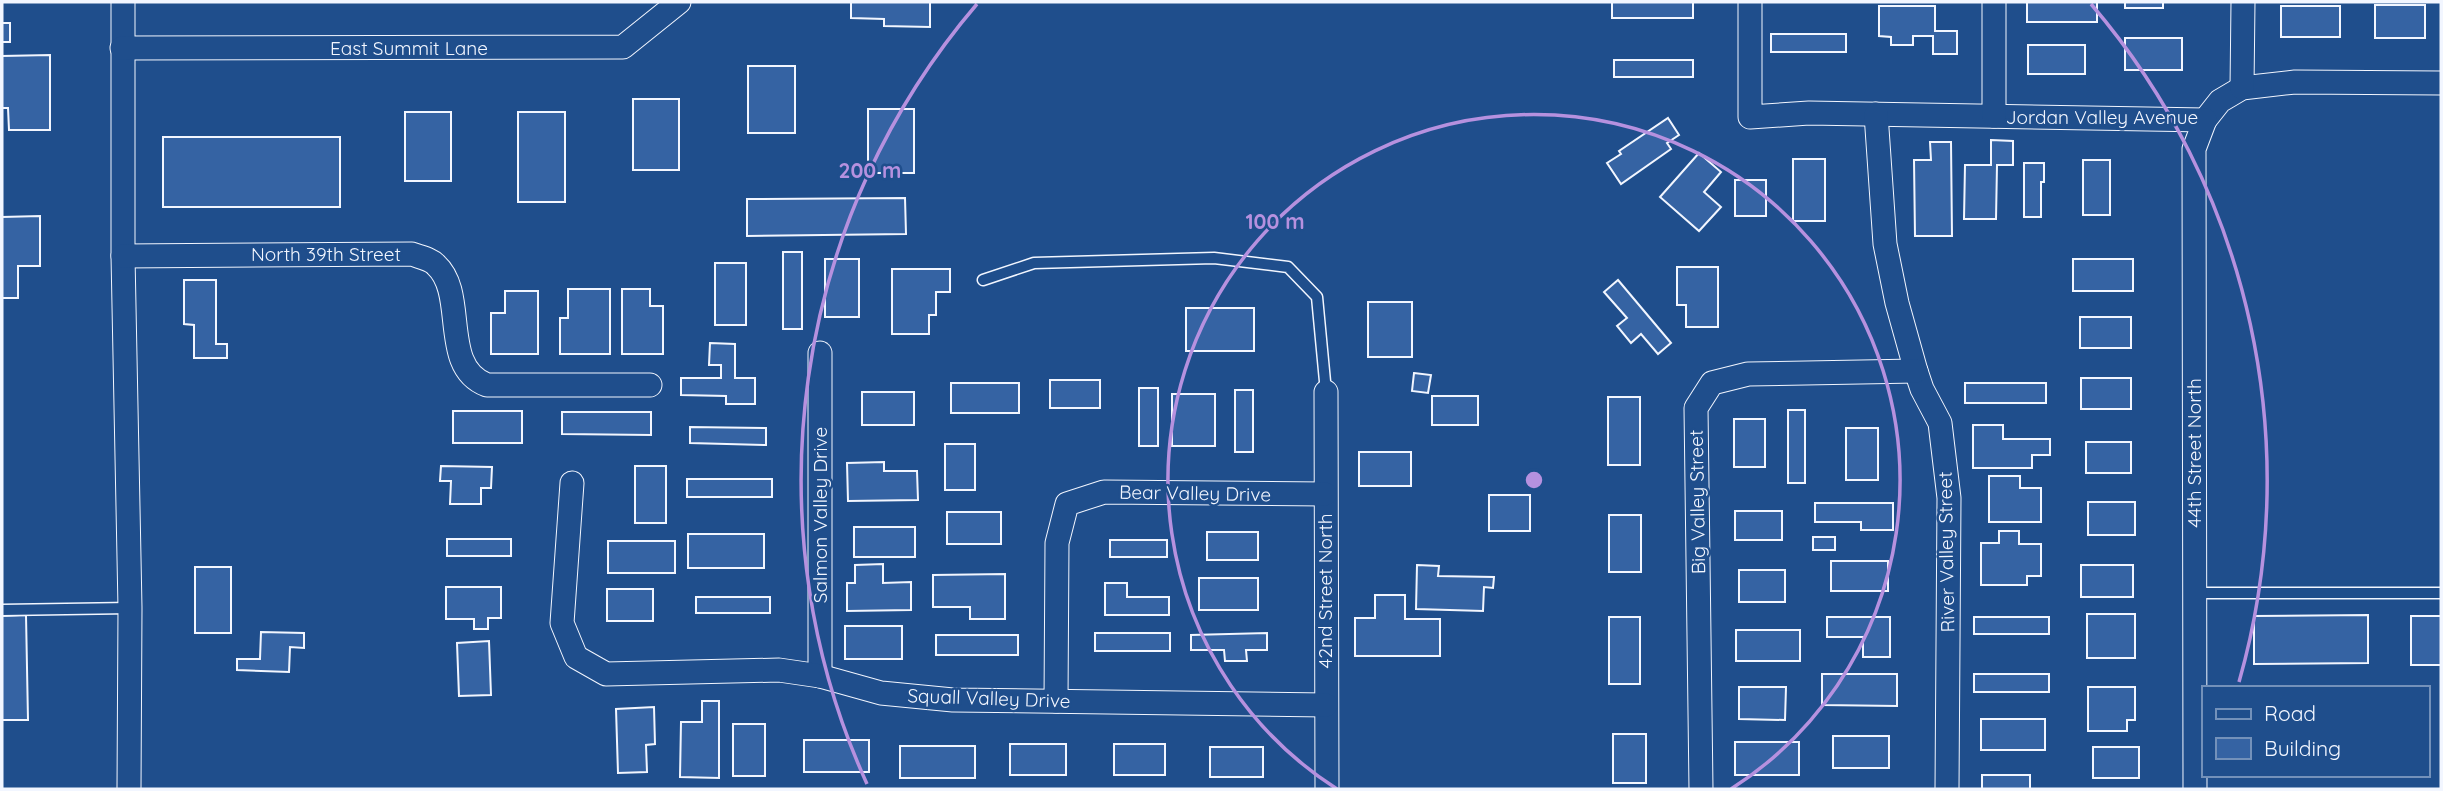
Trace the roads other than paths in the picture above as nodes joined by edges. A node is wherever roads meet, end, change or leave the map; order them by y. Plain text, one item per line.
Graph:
1 (123, 2) edge
2 (679, 2) edge
3 (1750, 2) edge
4 (1994, 2) edge
5 (2242, 2) edge
6 (122, 48) junction
7 (2441, 83) edge
8 (2242, 88) junction
9 (1876, 114) junction
10 (1994, 116) junction
11 (2205, 120) junction
12 (123, 256) junction
13 (983, 280) dead end
14 (820, 353) dead end
15 (1916, 371) junction
16 (650, 386) dead end
17 (1325, 392) joint
18 (572, 483) dead end
19 (1325, 494) junction
20 (2194, 593) junction
21 (2441, 593) edge
22 (130, 608) junction
23 (2, 610) edge
24 (820, 676) junction
25 (1056, 701) junction
26 (1326, 705) junction
27 (129, 789) edge
28 (1327, 789) edge
29 (1701, 789) edge
30 (1947, 789) edge
31 (2195, 789) edge

1 - 6 street
2 - 6 street, East Summit Lane
3 - 9 street, Jordan Valley Avenue
4 - 10 street
5 - 8 street
6 - 12 street
7 - 8 street, Jordan Valley Avenue
8 - 11 street, Jordan Valley Avenue
9 - 10 street, Jordan Valley Avenue
9 - 15 street, River Valley Street
10 - 11 street, Jordan Valley Avenue
11 - 20 street, 44th Street North
12 - 16 street, North 39th Street
12 - 22 street
13 - 17 lane
14 - 24 street, Salmon Valley Drive
15 - 29 street, Big Valley Street
15 - 30 street, River Valley Street
17 - 19 street, 42nd Street North
18 - 24 street, Squall Valley Drive
19 - 25 street, Bear Valley Drive
19 - 26 street, 42nd Street North
20 - 21 lane
20 - 31 street, 44th Street North
22 - 23 lane
22 - 27 street
24 - 25 street, Squall Valley Drive
25 - 26 street, Squall Valley Drive
26 - 28 street, 42nd Street North

